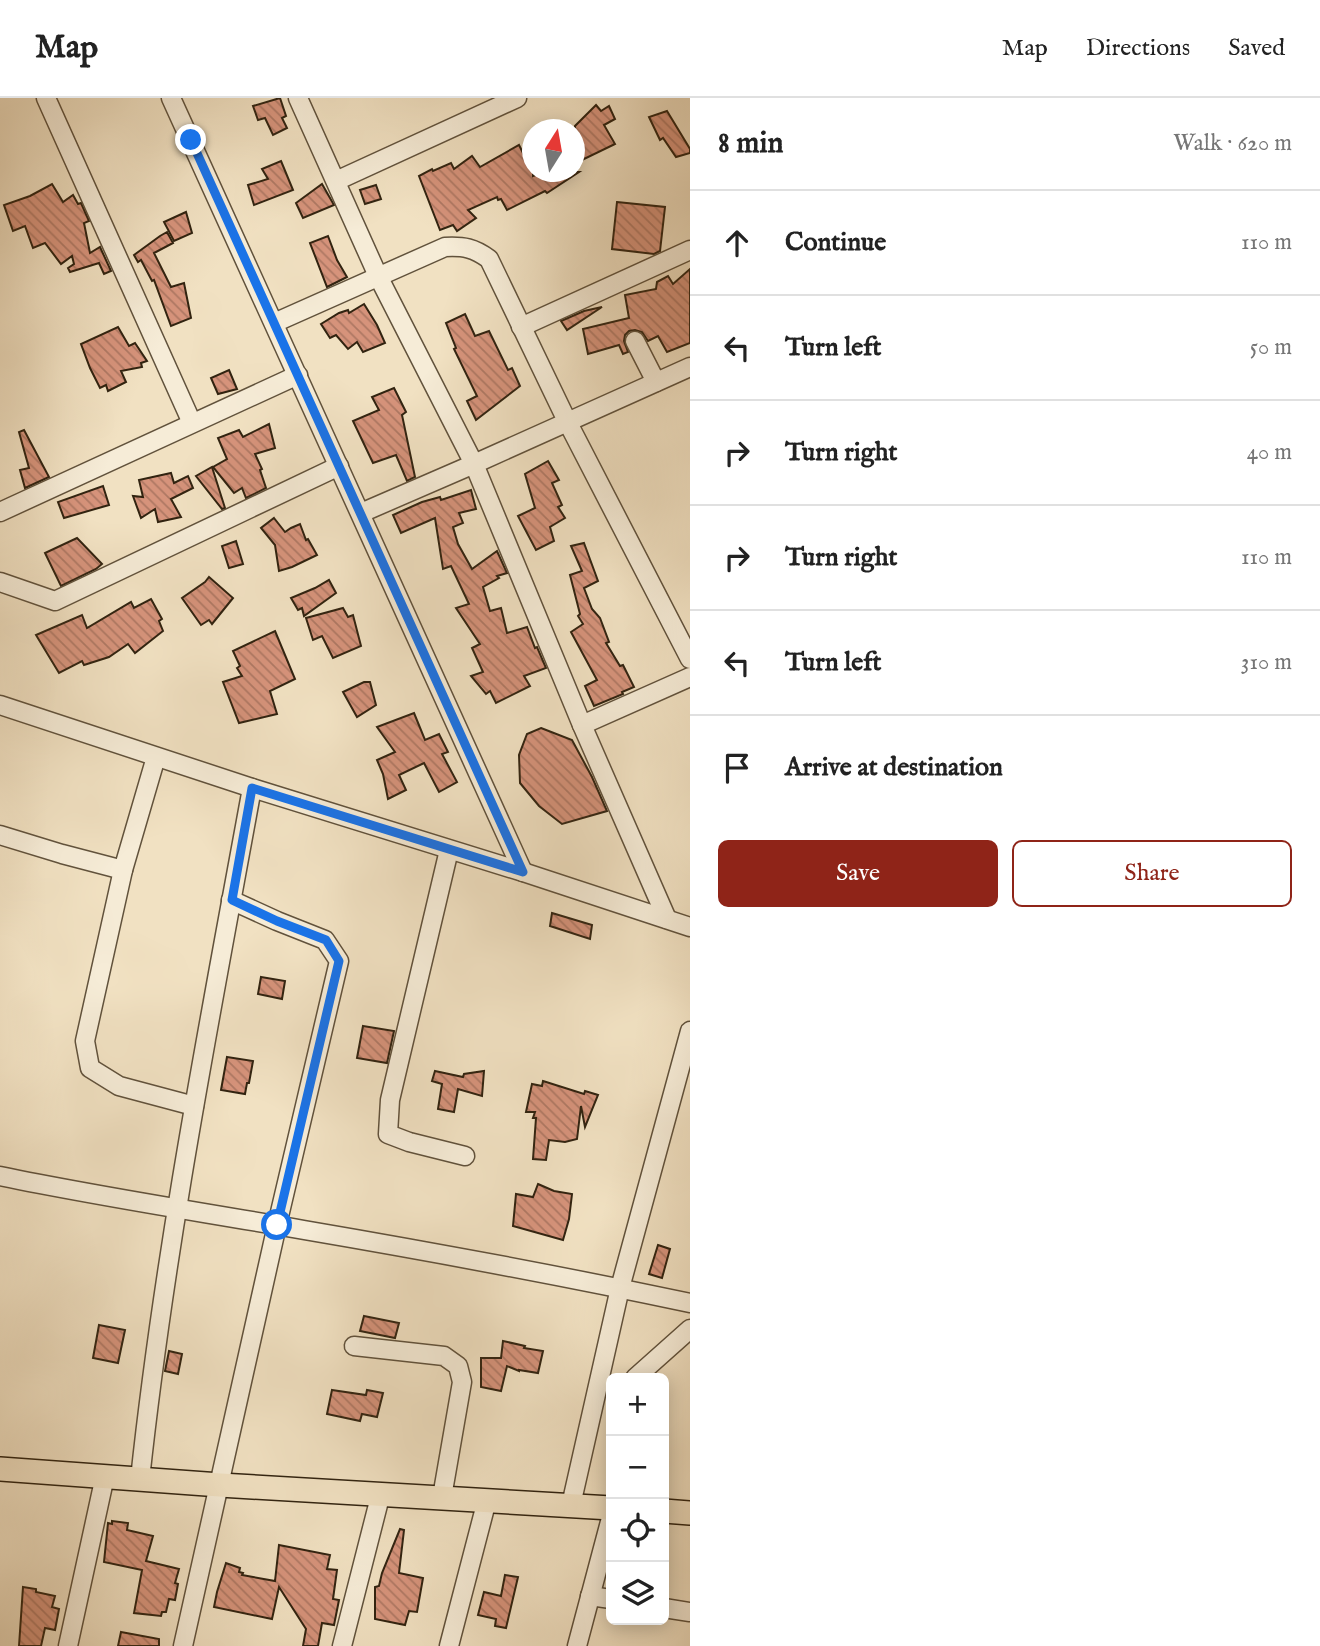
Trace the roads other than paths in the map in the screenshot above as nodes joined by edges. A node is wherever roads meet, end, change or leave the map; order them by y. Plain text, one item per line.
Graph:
1 (46, 98) edge
2 (171, 98) edge
3 (298, 98) edge
4 (517, 98) edge
5 (336, 181) junction
6 (690, 250) edge
7 (378, 276) junction
8 (274, 323) junction
9 (521, 327) junction
10 (635, 341) dead end
11 (690, 366) edge
12 (298, 375) junction
13 (656, 382) junction
14 (566, 421) junction
15 (192, 423) junction
16 (474, 464) junction
17 (339, 466) junction
18 (0, 512) edge
19 (361, 513) junction
20 (0, 582) edge
21 (690, 659) edge
22 (690, 677) edge
23 (0, 705) edge
24 (582, 726) junction
25 (156, 757) junction
26 (252, 788) junction
27 (0, 835) edge
28 (449, 850) junction
29 (123, 870) junction
30 (523, 872) junction
31 (232, 900) junction
32 (667, 919) junction
33 (690, 927) edge
34 (690, 1031) edge
35 (194, 1106) junction
36 (465, 1156) dead end
37 (0, 1176) edge
38 (177, 1209) junction
39 (277, 1225) junction
40 (620, 1288) junction
41 (690, 1303) edge
42 (690, 1329) edge
43 (354, 1346) dead end
44 (641, 1373) edge
45 (606, 1404) edge
46 (590, 1418) junction
47 (0, 1469) edge
48 (105, 1476) junction
49 (140, 1479) junction
50 (220, 1485) junction
51 (381, 1493) junction
52 (442, 1497) junction
53 (487, 1500) junction
54 (571, 1505) junction
55 (606, 1508) edge
56 (669, 1511) edge
57 (690, 1513) edge
58 (606, 1537) edge
59 (590, 1596) junction
60 (606, 1598) edge
61 (669, 1609) edge
62 (690, 1612) edge
63 (68, 1646) edge
64 (183, 1646) edge
65 (342, 1646) edge
66 (449, 1646) edge
67 (577, 1646) edge

1 - 15 street
2 - 8 street
3 - 5 street
4 - 5 street
5 - 7 street
6 - 9 street
7 - 8 street
7 - 9 street
7 - 16 street
8 - 12 street
9 - 14 street
10 - 13 street
11 - 13 street
12 - 15 street
12 - 17 street
13 - 14 street
14 - 16 street
14 - 21 street
15 - 18 street
16 - 19 street
16 - 24 street
17 - 19 street
17 - 20 street
19 - 30 street
22 - 24 street
23 - 25 street
24 - 32 street
25 - 26 street
25 - 29 street
26 - 28 street
26 - 31 street
27 - 29 street
28 - 30 street
28 - 36 street
29 - 35 street
30 - 32 street
31 - 35 street
31 - 39 street
32 - 33 street
34 - 40 street
35 - 38 street
37 - 38 street
38 - 39 street
38 - 49 street
39 - 40 street
39 - 50 street
40 - 41 street
40 - 46 street
42 - 44 street
43 - 52 street
45 - 46 street
46 - 54 street
47 - 48 main road
48 - 49 main road
48 - 63 street
49 - 50 main road
50 - 51 main road
50 - 64 street
51 - 52 main road
51 - 65 street
52 - 53 main road
53 - 54 main road
53 - 66 street
54 - 55 main road
56 - 57 main road
58 - 59 street
59 - 60 street
59 - 67 street
61 - 62 street

